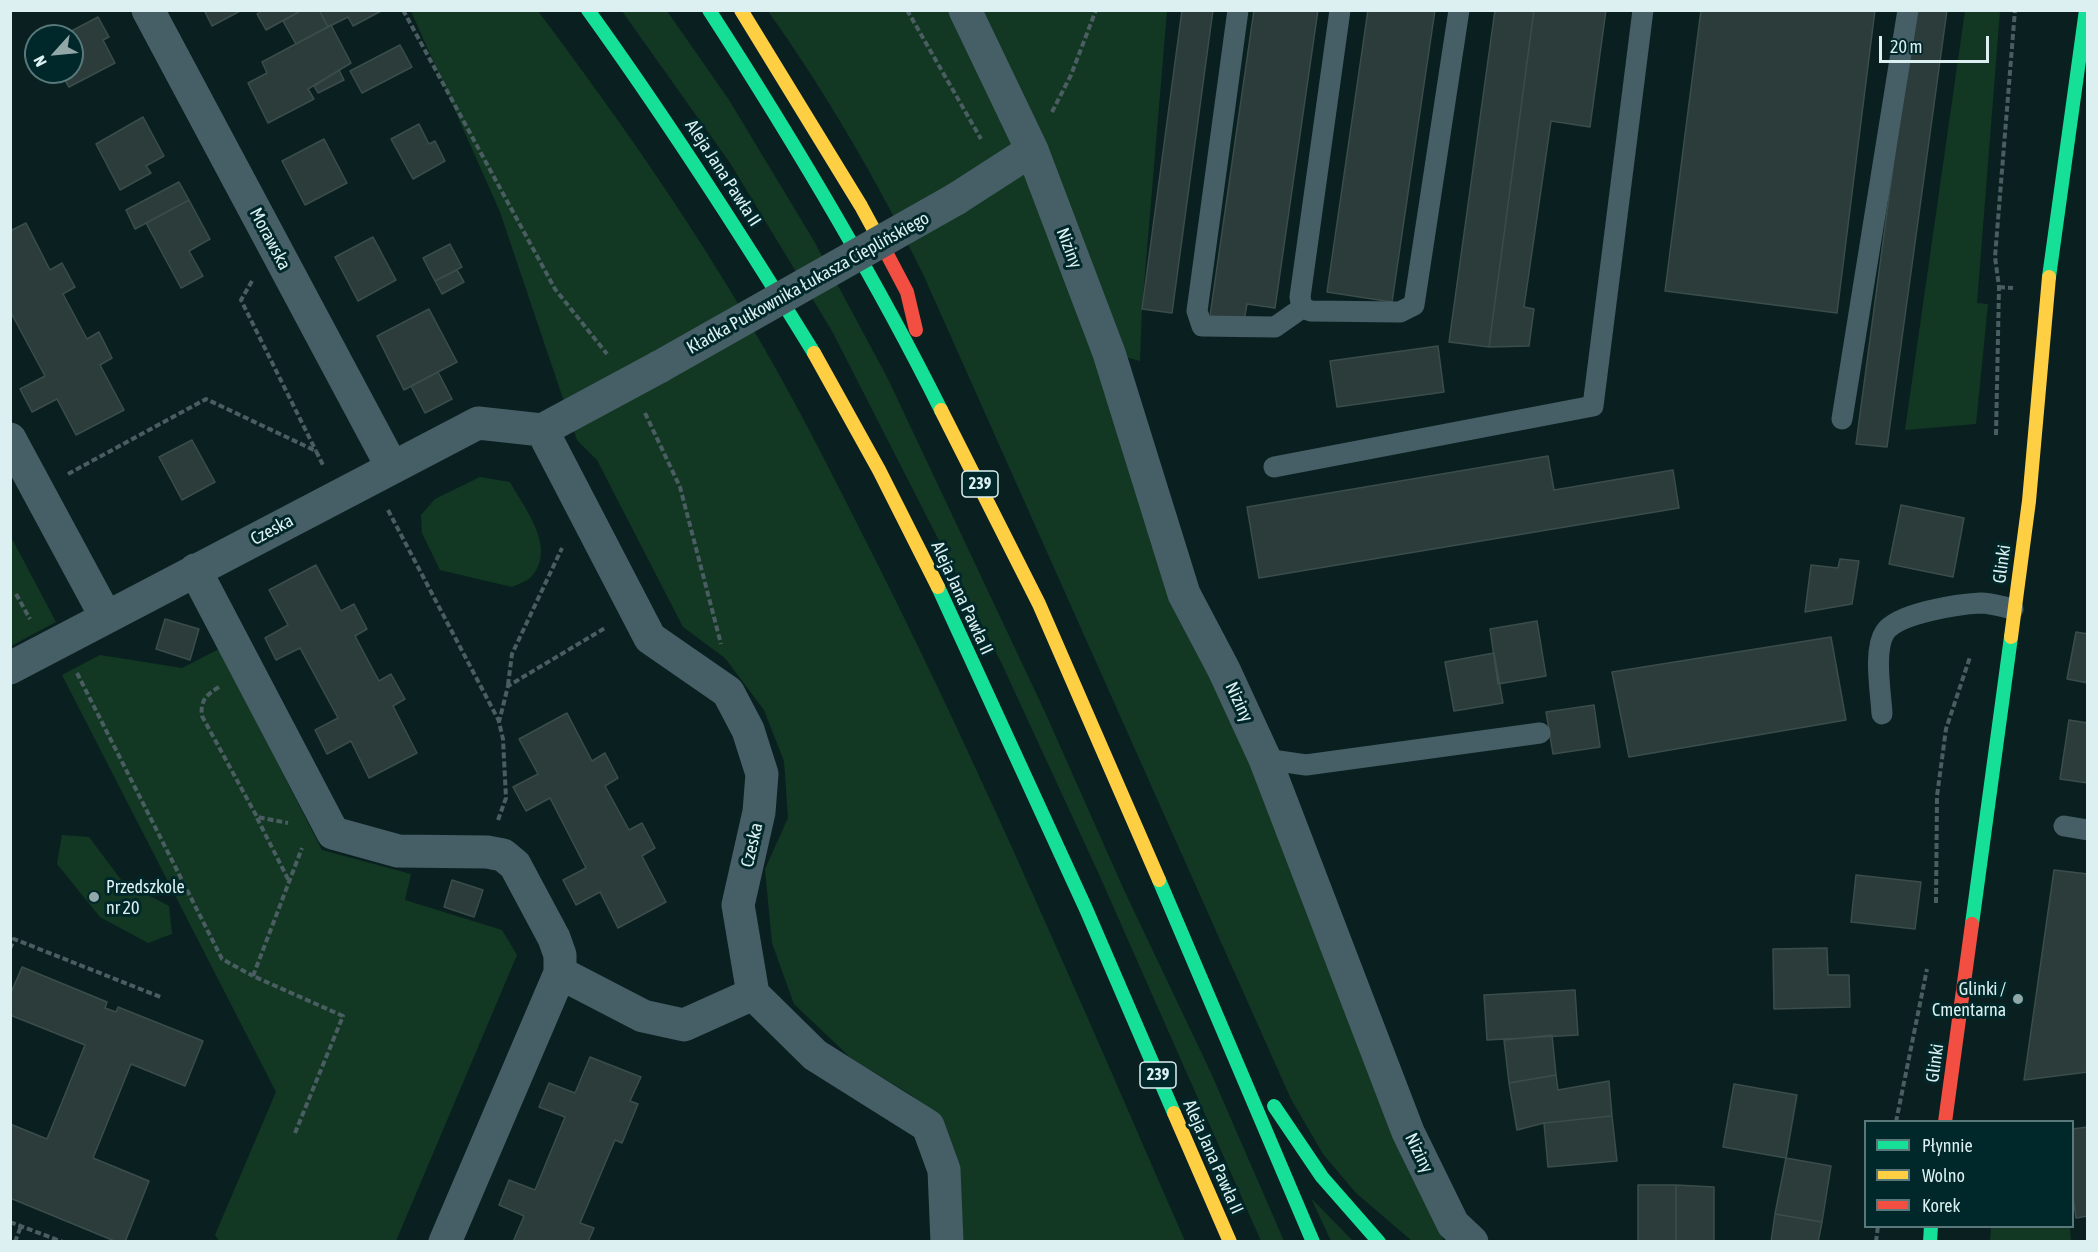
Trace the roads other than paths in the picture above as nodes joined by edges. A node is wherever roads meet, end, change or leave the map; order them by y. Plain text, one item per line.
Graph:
1 (148, 10) edge
2 (588, 10) edge
3 (709, 10) edge
4 (741, 10) edge
5 (965, 10) edge
6 (1238, 10) edge
7 (1340, 10) edge
8 (1459, 10) edge
9 (1643, 10) edge
10 (1908, 10) edge
11 (2086, 10) edge
12 (1032, 150) junction
13 (1302, 308) junction
14 (928, 382) junction
15 (1842, 419) dead end
16 (542, 430) junction
17 (10, 439) edge
18 (1274, 467) dead end
19 (383, 471) junction
20 (195, 570) junction
21 (2013, 609) junction
22 (106, 617) junction
23 (10, 668) edge
24 (1882, 714) dead end
25 (1540, 733) dead end
26 (1265, 759) junction
27 (2064, 826) dead end
28 (2088, 830) edge
29 (560, 973) junction
30 (1204, 982) junction
31 (753, 994) junction
32 (1945, 1120) edge
33 (446, 1242) edge
34 (947, 1242) edge
35 (1230, 1242) edge
36 (1313, 1242) edge
37 (1379, 1242) edge
38 (1472, 1242) edge

1 - 19 street, Morawska
2 - 35 main road, Aleja Jana Pawła II / 239
3 - 14 main road, 239
4 - 14 main road
5 - 12 street, Niziny
6 - 13 lane
7 - 13 lane
8 - 13 lane
9 - 18 lane
10 - 15 lane
11 - 21 main road, Glinki
12 - 16 street, Kładka Pułkownika Łukasza Cieplińskiego, bridge
12 - 26 street, Niziny
14 - 30 main road, 239
16 - 19 street, Czeska
16 - 31 street, Czeska
17 - 22 street
19 - 20 street, Czeska
20 - 22 street, Czeska
20 - 29 street
21 - 24 lane
21 - 32 main road, Glinki
22 - 23 street, Czeska
25 - 26 lane
26 - 38 street, Niziny
27 - 28 lane
29 - 31 street
29 - 33 street
30 - 36 main road, 239
30 - 37 main road
31 - 34 street

